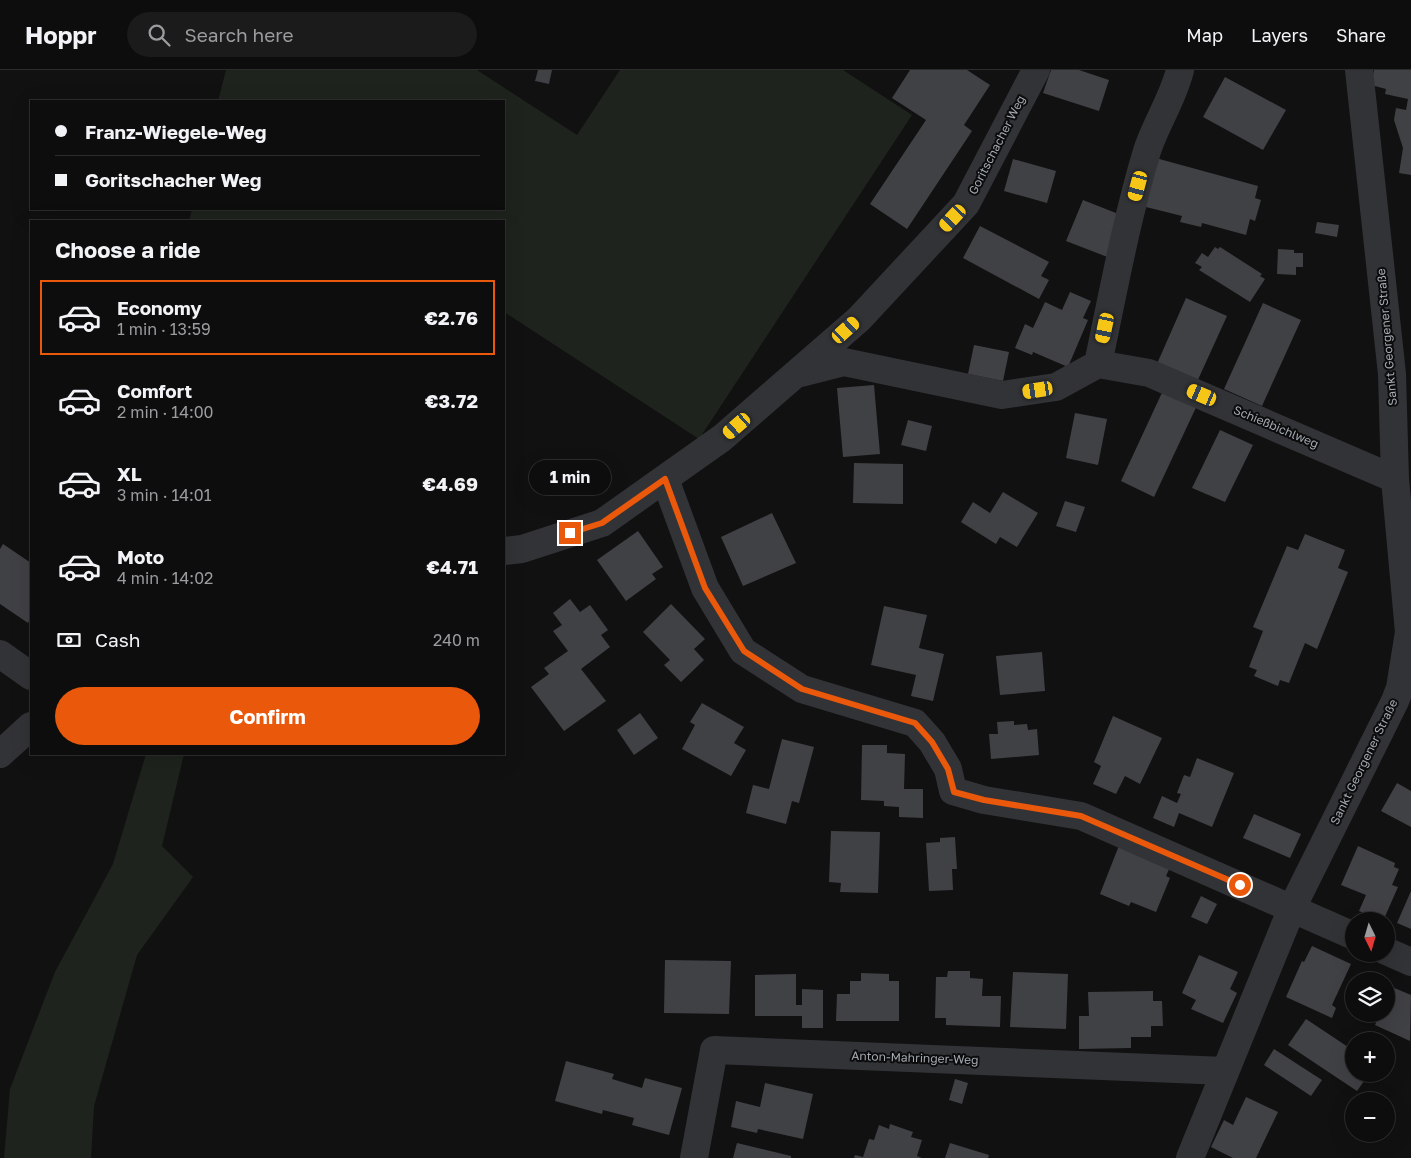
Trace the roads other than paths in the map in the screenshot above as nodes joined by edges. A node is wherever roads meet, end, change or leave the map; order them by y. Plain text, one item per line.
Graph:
1 (1036, 70) edge
2 (1180, 70) edge
3 (1359, 70) edge
4 (1098, 364) junction
5 (797, 374) junction
6 (1400, 466) edge
7 (665, 479) junction
8 (505, 552) edge
9 (0, 654) edge
10 (30, 675) edge
11 (30, 727) edge
12 (0, 754) edge
13 (1292, 908) junction
14 (1345, 932) edge
15 (1395, 955) edge
16 (1411, 962) edge
17 (1225, 1071) junction
18 (694, 1158) edge
19 (1190, 1158) edge

1 - 5 street, Goritschacher Weg
2 - 4 street
3 - 6 street, Sankt Georgener Straße
4 - 5 street
4 - 6 street, Schießbichlweg
5 - 7 street, Goritschacher Weg
6 - 13 street, Sankt Georgener Straße
7 - 8 street, Goritschacher Weg
7 - 13 street
9 - 10 street
11 - 12 street
13 - 14 street
13 - 17 street, Sankt Georgener Straße
15 - 16 street
17 - 18 street, Anton-Mahringer-Weg
17 - 19 street, Sankt Georgener Straße

